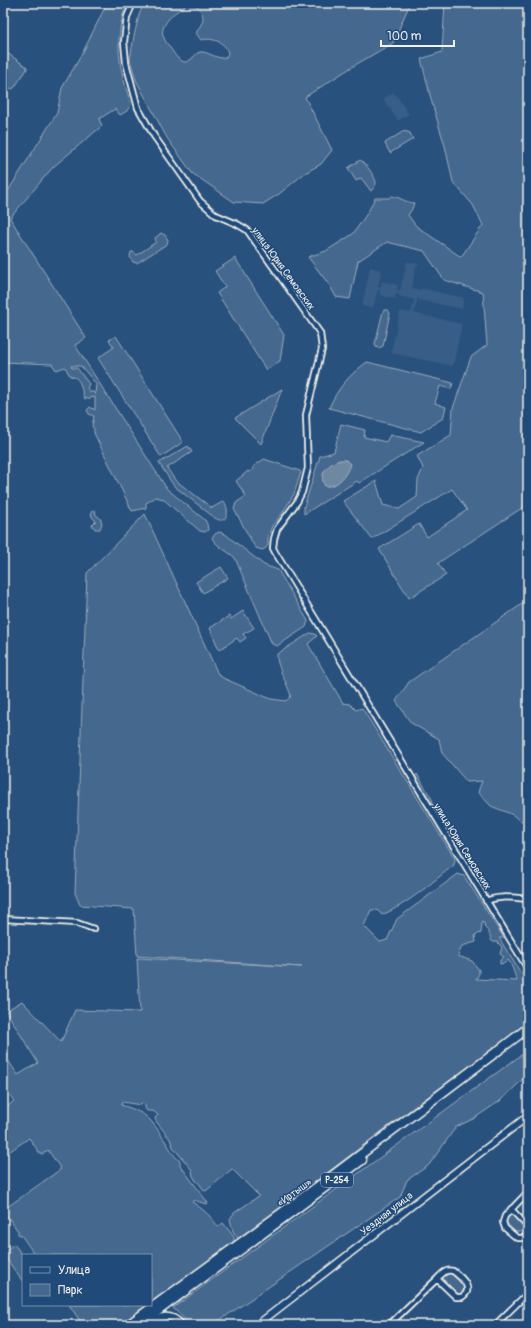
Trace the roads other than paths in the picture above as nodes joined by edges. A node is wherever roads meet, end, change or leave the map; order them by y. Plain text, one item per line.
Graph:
1 (133, 3) edge
2 (528, 899) edge
3 (486, 901) junction
4 (3, 919) edge
5 (94, 929) dead end
6 (528, 969) edge
7 (528, 1028) edge
8 (528, 1035) edge
9 (528, 1116) edge
10 (528, 1192) edge
11 (511, 1209) junction
12 (528, 1227) edge
13 (528, 1233) edge
14 (437, 1279) junction
15 (528, 1293) edge
16 (128, 1325) edge
17 (139, 1325) edge
18 (147, 1325) edge
19 (182, 1325) edge
20 (257, 1325) edge
21 (389, 1325) edge
22 (495, 1325) edge

1 - 3 street, улица Юрия Семовских
2 - 3 street
3 - 6 street, улица Юрия Семовских
4 - 5 street
7 - 16 highway, «Иртыш» / Р-254
8 - 17 highway, «Иртыш» / Р-254
9 - 20 street, Уездная улица
10 - 11 street
11 - 12 street
11 - 13 street
14 - 14 street
14 - 21 street
15 - 22 street
18 - 19 street

